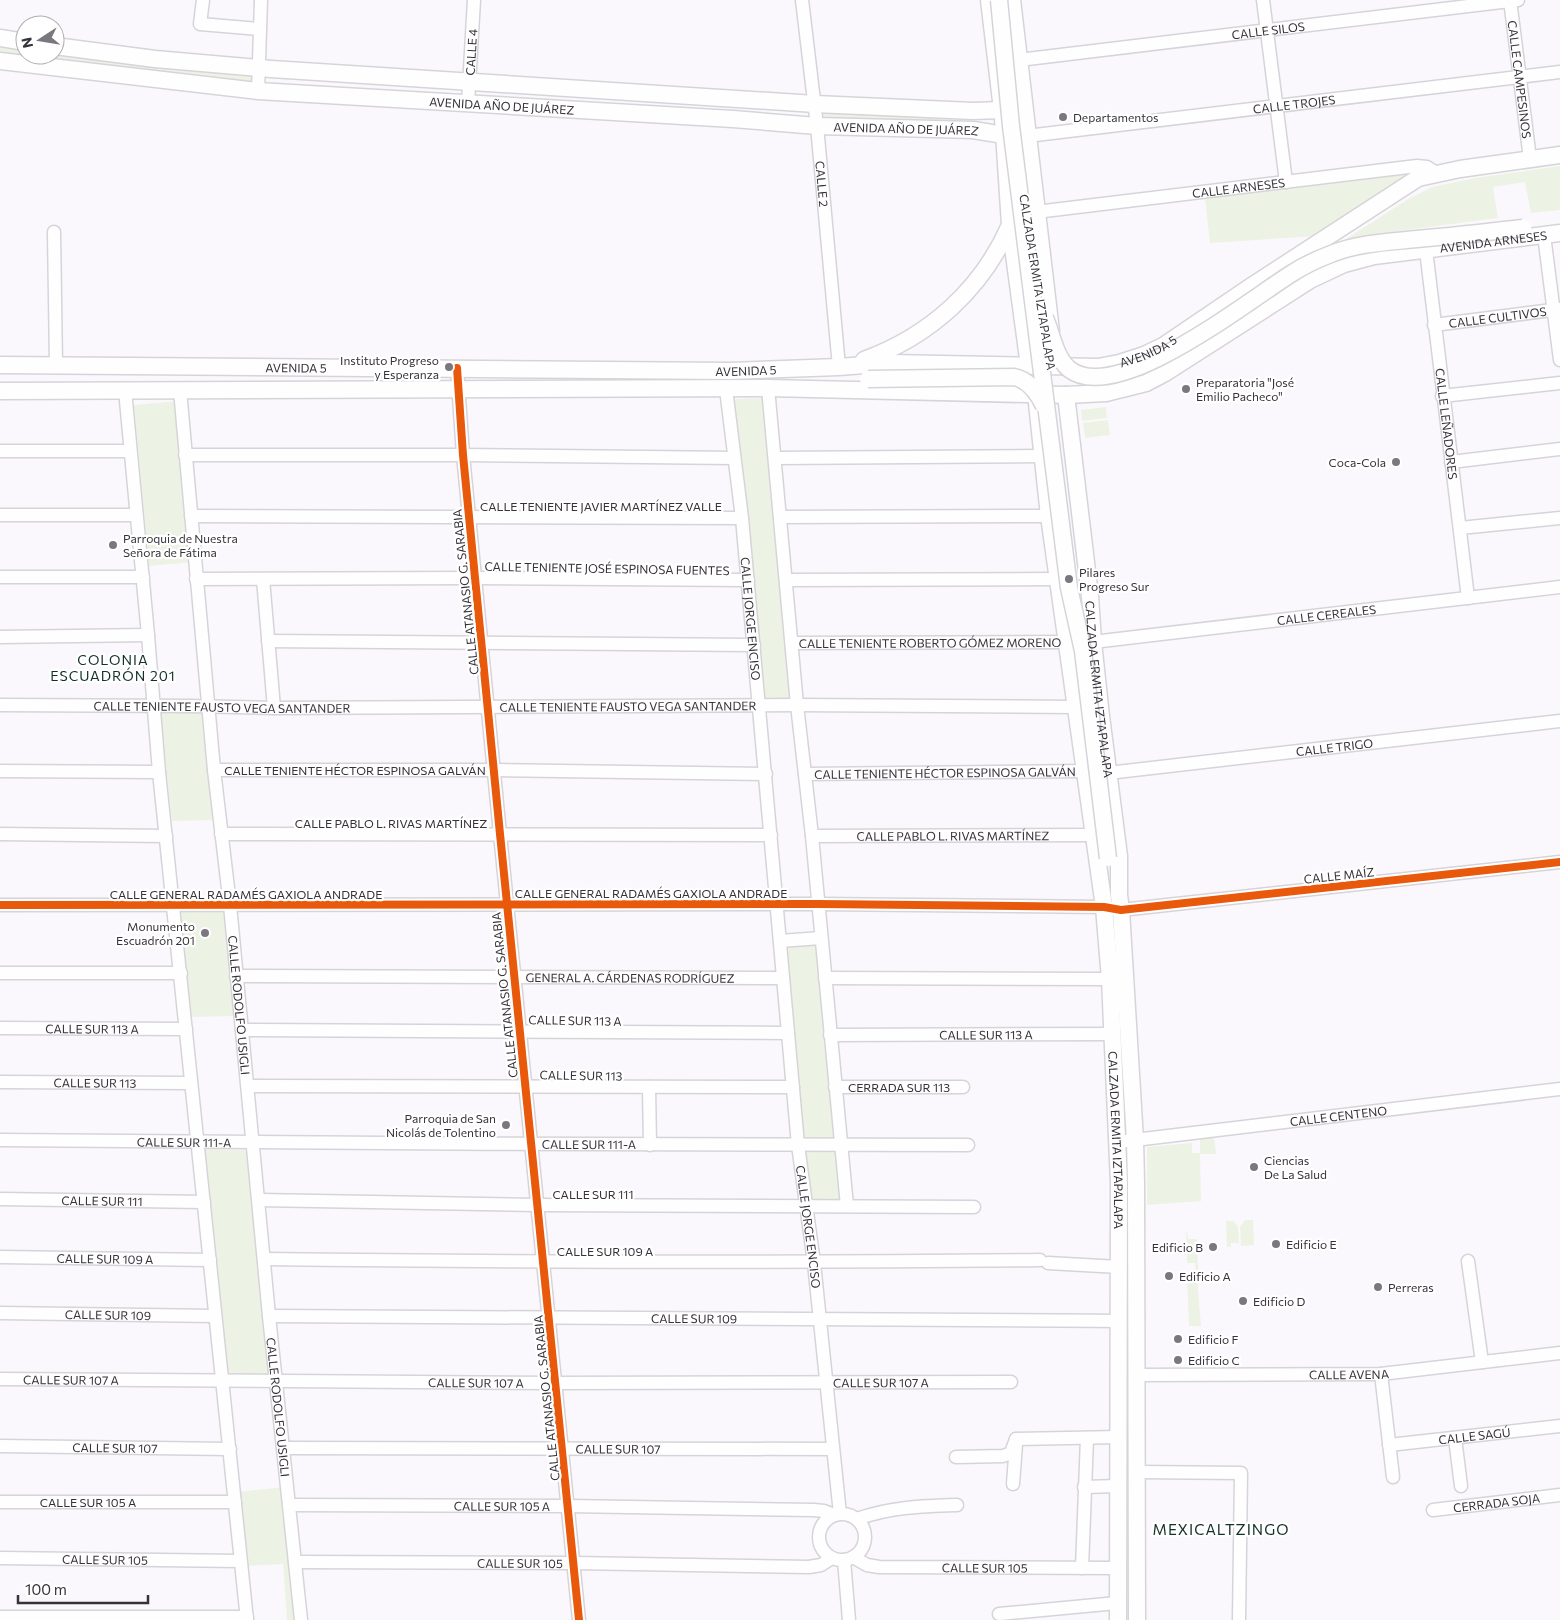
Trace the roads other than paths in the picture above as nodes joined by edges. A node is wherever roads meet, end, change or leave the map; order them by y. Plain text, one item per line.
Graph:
1 (203, 0) edge
2 (261, 0) edge
3 (474, 0) edge
4 (802, 0) edge
5 (989, 0) edge
6 (999, 0) edge
7 (1012, 0) edge
8 (1263, 0) edge
9 (1513, 0) edge
10 (260, 30) junction
11 (1266, 30) junction
12 (0, 38) edge
13 (15, 40) edge
14 (65, 47) edge
15 (1018, 60) junction
16 (0, 61) edge
17 (258, 68) junction
18 (1560, 72) edge
19 (1520, 76) junction
20 (470, 81) junction
21 (258, 90) junction
22 (735, 98) junction
23 (468, 103) junction
24 (814, 104) junction
25 (1276, 107) junction
26 (1002, 110) junction
27 (973, 111) junction
28 (733, 120) junction
29 (817, 126) junction
30 (973, 130) junction
31 (1004, 135) junction
32 (1027, 136) junction
33 (1560, 155) edge
34 (1530, 159) junction
35 (1438, 174) junction
36 (1286, 182) junction
37 (1036, 212) junction
38 (1560, 224) edge
39 (1010, 225) junction
40 (54, 232) dead end
41 (1552, 234) edge
42 (1426, 250) junction
43 (1318, 276) joint
44 (1046, 298) junction
45 (1021, 303) junction
46 (1557, 309) edge
47 (1044, 318) junction
48 (1434, 325) junction
49 (1560, 360) edge
50 (0, 365) edge
51 (56, 365) junction
52 (1029, 366) junction
53 (1056, 366) junction
54 (841, 367) junction
55 (457, 368) junction
56 (763, 371) junction
57 (1560, 383) edge
58 (726, 388) junction
59 (768, 388) junction
60 (459, 389) junction
61 (125, 390) junction
62 (180, 390) junction
63 (0, 391) edge
64 (1036, 394) junction
65 (1066, 395) junction
66 (1442, 396) junction
67 (1049, 420) junction
68 (1071, 436) junction
69 (1041, 449) junction
70 (1560, 449) edge
71 (0, 451) edge
72 (130, 451) junction
73 (185, 455) junction
74 (463, 455) junction
75 (734, 458) junction
76 (775, 458) junction
77 (1451, 462) junction
78 (0, 514) edge
79 (136, 514) junction
80 (190, 516) junction
81 (1049, 516) junction
82 (469, 517) junction
83 (780, 517) junction
84 (742, 518) junction
85 (1560, 518) edge
86 (1460, 528) junction
87 (0, 577) edge
88 (142, 578) junction
89 (263, 578) junction
90 (475, 578) junction
91 (1057, 578) junction
92 (196, 579) junction
93 (748, 580) junction
94 (786, 580) junction
95 (1560, 587) edge
96 (1468, 598) junction
97 (148, 635) junction
98 (0, 637) edge
99 (268, 641) junction
100 (481, 642) junction
101 (1067, 642) junction
102 (1093, 642) junction
103 (792, 643) junction
104 (754, 645) junction
105 (1070, 664) junction
106 (0, 705) edge
107 (154, 706) junction
108 (209, 706) junction
109 (797, 706) junction
110 (488, 707) junction
111 (759, 707) junction
112 (1076, 707) junction
113 (274, 708) junction
114 (1560, 720) edge
115 (214, 770) junction
116 (494, 770) junction
117 (0, 771) edge
118 (1085, 771) junction
119 (159, 772) junction
120 (1108, 773) junction
121 (766, 774) junction
122 (805, 774) junction
123 (0, 834) edge
124 (221, 834) junction
125 (500, 834) junction
126 (771, 835) junction
127 (1094, 835) junction
128 (166, 836) junction
129 (812, 836) junction
130 (1560, 862) edge
131 (1120, 902) junction
132 (0, 904) edge
133 (777, 904) junction
134 (818, 904) junction
135 (173, 905) junction
136 (230, 905) junction
137 (507, 905) junction
138 (1104, 907) junction
139 (821, 938) junction
140 (780, 940) junction
141 (0, 973) edge
142 (181, 973) junction
143 (236, 976) junction
144 (514, 977) junction
145 (783, 978) junction
146 (824, 978) junction
147 (1110, 979) junction
148 (0, 1028) edge
149 (186, 1029) junction
150 (242, 1030) junction
151 (519, 1030) junction
152 (788, 1033) junction
153 (1113, 1034) junction
154 (830, 1035) junction
155 (0, 1082) edge
156 (191, 1083) junction
157 (248, 1086) junction
158 (524, 1086) junction
159 (649, 1087) junction
160 (793, 1087) junction
161 (963, 1087) dead end
162 (835, 1088) junction
163 (1560, 1089) edge
164 (1125, 1101) junction
165 (0, 1140) edge
166 (1135, 1140) junction
167 (1118, 1142) junction
168 (198, 1143) junction
169 (254, 1143) junction
170 (530, 1143) junction
171 (650, 1145) junction
172 (798, 1145) junction
173 (840, 1145) junction
174 (968, 1145) dead end
175 (1119, 1183) junction
176 (1136, 1183) junction
177 (0, 1199) edge
178 (259, 1200) junction
179 (204, 1202) junction
180 (537, 1205) junction
181 (847, 1206) junction
182 (807, 1207) junction
183 (974, 1207) dead end
184 (0, 1257) edge
185 (264, 1259) junction
186 (210, 1260) junction
187 (1468, 1261) dead end
188 (543, 1262) junction
189 (814, 1262) junction
190 (1119, 1267) junction
191 (0, 1313) edge
192 (215, 1316) junction
193 (269, 1316) junction
194 (549, 1318) junction
195 (819, 1318) junction
196 (1119, 1321) junction
197 (1560, 1354) edge
198 (1482, 1362) junction
199 (1381, 1374) junction
200 (1137, 1375) junction
201 (0, 1380) edge
202 (222, 1381) junction
203 (277, 1382) junction
204 (826, 1382) junction
205 (1011, 1382) dead end
206 (555, 1383) junction
207 (1560, 1426) edge
208 (1119, 1437) junction
209 (1087, 1438) junction
210 (1455, 1438) junction
211 (1016, 1439) junction
212 (1389, 1445) junction
213 (0, 1446) edge
214 (230, 1448) junction
215 (284, 1448) junction
216 (832, 1449) junction
217 (563, 1450) junction
218 (956, 1457) dead end
219 (1137, 1472) junction
220 (1393, 1477) dead end
221 (1013, 1484) dead end
222 (1118, 1486) junction
223 (1461, 1486) dead end
224 (1084, 1487) junction
225 (1560, 1495) edge
226 (0, 1502) edge
227 (235, 1502) junction
228 (290, 1505) junction
229 (957, 1505) dead end
230 (568, 1506) junction
231 (1434, 1510) dead end
232 (837, 1515) junction
233 (857, 1519) junction
234 (0, 1558) edge
235 (843, 1559) junction
236 (240, 1561) junction
237 (295, 1562) junction
238 (574, 1563) junction
239 (1082, 1568) junction
240 (1117, 1568) junction
241 (1117, 1603) junction
242 (999, 1614) dead end
243 (0, 1617) edge
244 (247, 1619) edge
245 (301, 1620) edge
246 (579, 1620) edge
247 (849, 1620) edge
248 (1118, 1620) edge
249 (1137, 1620) edge
250 (1239, 1620) edge

1 - 10 street
2 - 10 street
3 - 20 street, CALLE 4
4 - 24 street, CALLE 2
5 - 26 main road, CALZADA ERMITA IZTAPALAPA
6 - 67 main road, CALZADA ERMITA IZTAPALAPA, bridge
7 - 15 main road, CALZADA ERMITA IZTAPALAPA
8 - 11 street
9 - 11 street, CALLE SILOS
9 - 19 street, CALLE CAMPESINOS
10 - 17 street
11 - 15 street, CALLE SILOS
11 - 25 street
12 - 13 main road
14 - 17 main road, AVENIDA AÑO DE JUÁREZ
15 - 32 main road, CALZADA ERMITA IZTAPALAPA
16 - 21 main road, AVENIDA AÑO DE JUÁREZ
17 - 20 main road, AVENIDA AÑO DE JUÁREZ
17 - 21 street
18 - 19 street, CALLE TROJES
19 - 25 street, CALLE TROJES
19 - 34 street, CALLE CAMPESINOS
20 - 22 main road, AVENIDA AÑO DE JUÁREZ
20 - 23 street, CALLE 4
21 - 23 main road, AVENIDA AÑO DE JUÁREZ
22 - 24 main road, AVENIDA AÑO DE JUÁREZ
22 - 28 main road
23 - 28 main road, AVENIDA AÑO DE JUÁREZ
24 - 27 main road, AVENIDA AÑO DE JUÁREZ
24 - 29 street, CALLE 2
25 - 32 street, CALLE TROJES
25 - 36 street
26 - 27 main road, AVENIDA AÑO DE JUÁREZ
26 - 31 main road, CALZADA ERMITA IZTAPALAPA
27 - 30 main road
28 - 29 main road, AVENIDA AÑO DE JUÁREZ
29 - 30 main road, AVENIDA AÑO DE JUÁREZ
29 - 54 street, CALLE 2
30 - 31 main road, AVENIDA AÑO DE JUÁREZ
31 - 39 main road, CALZADA ERMITA IZTAPALAPA
31 - 47 main road, CALZADA ERMITA IZTAPALAPA
32 - 37 main road, CALZADA ERMITA IZTAPALAPA
33 - 34 main road
34 - 35 main road
35 - 36 street, CALLE ARNESES
35 - 53 main road, AVENIDA 5
36 - 37 street, CALLE ARNESES
37 - 44 main road, CALZADA ERMITA IZTAPALAPA
38 - 47 main road, bridge
39 - 45 main road, CALZADA ERMITA IZTAPALAPA
39 - 54 main road
40 - 51 street
41 - 42 main road, AVENIDA ARNESES
41 - 46 street
42 - 43 main road, AVENIDA ARNESES
42 - 48 street, CALLE LEÑADORES
43 - 65 main road, AVENIDA 5
44 - 45 main road
44 - 53 main road, CALZADA ERMITA IZTAPALAPA
45 - 52 main road, CALZADA ERMITA IZTAPALAPA
46 - 48 street, CALLE CULTIVOS
46 - 49 street
47 - 105 main road, CALZADA ERMITA IZTAPALAPA, bridge
48 - 66 street, CALLE LEÑADORES
50 - 51 main road, AVENIDA 5
51 - 55 main road, AVENIDA 5
52 - 53 main road, AVENIDA 5
52 - 54 main road, AVENIDA 5
54 - 56 main road, AVENIDA 5
55 - 56 main road, AVENIDA 5
55 - 60 street, CALLE ATANASIO G. SARABIA
56 - 67 main road, bridge
57 - 66 street
58 - 59 main road, AVENIDA 5
58 - 60 main road, AVENIDA 5
58 - 75 street, CALLE JORGE ENCISO
59 - 64 main road, AVENIDA 5
59 - 76 street
60 - 62 main road, AVENIDA 5
60 - 74 street, CALLE ATANASIO G. SARABIA
61 - 62 main road, AVENIDA 5
61 - 63 main road, AVENIDA 5
61 - 72 street
62 - 73 street, CALLE RODOLFO USIGLI
64 - 65 main road, AVENIDA 5
64 - 69 main road, CALZADA ERMITA IZTAPALAPA
65 - 68 main road, CALZADA ERMITA IZTAPALAPA
66 - 77 street, CALLE LEÑADORES
67 - 131 main road, CALZADA ERMITA IZTAPALAPA, bridge
68 - 69 main road
68 - 102 main road, CALZADA ERMITA IZTAPALAPA
69 - 76 street
69 - 81 main road, CALZADA ERMITA IZTAPALAPA
70 - 77 street
71 - 72 street
72 - 79 street
73 - 74 street
73 - 80 street, CALLE RODOLFO USIGLI
74 - 75 street
74 - 82 street, CALLE ATANASIO G. SARABIA
75 - 84 street, CALLE JORGE ENCISO
76 - 83 street
77 - 86 street, CALLE LEÑADORES
78 - 79 street
79 - 88 street
80 - 82 street, CALLE TENIENTE JAVIER MARTÍNEZ VALLE
80 - 92 street, CALLE RODOLFO USIGLI
81 - 83 street
81 - 91 main road, CALZADA ERMITA IZTAPALAPA
82 - 84 street, CALLE TENIENTE JAVIER MARTÍNEZ VALLE
82 - 90 street, CALLE ATANASIO G. SARABIA
83 - 94 street
84 - 93 street, CALLE JORGE ENCISO
85 - 86 street
86 - 96 street, CALLE LEÑADORES
87 - 88 street
88 - 97 street
89 - 90 street, CALLE TENIENTE JOSÉ ESPINOSA FUENTES
89 - 92 street, CALLE TENIENTE JOSÉ ESPINOSA FUENTES
89 - 99 street
90 - 93 street, CALLE TENIENTE JOSÉ ESPINOSA FUENTES
90 - 100 street, CALLE ATANASIO G. SARABIA
91 - 94 street
91 - 101 main road, CALZADA ERMITA IZTAPALAPA
92 - 108 street, CALLE RODOLFO USIGLI
93 - 104 street, CALLE JORGE ENCISO
94 - 103 street
95 - 96 street, CALLE CEREALES
96 - 102 street, CALLE CEREALES
97 - 98 street
97 - 107 street
99 - 100 street
99 - 113 street
100 - 104 street
100 - 110 street, CALLE ATANASIO G. SARABIA
101 - 103 street, CALLE TENIENTE ROBERTO GÓMEZ MORENO
101 - 105 main road, CALZADA ERMITA IZTAPALAPA
102 - 120 main road, CALZADA ERMITA IZTAPALAPA
103 - 109 street
104 - 111 street, CALLE JORGE ENCISO
105 - 112 main road, CALZADA ERMITA IZTAPALAPA
106 - 107 street, CALLE TENIENTE FAUSTO VEGA SANTANDER
107 - 108 street, CALLE TENIENTE FAUSTO VEGA SANTANDER
107 - 119 street
108 - 113 street, CALLE TENIENTE FAUSTO VEGA SANTANDER
108 - 115 street, CALLE RODOLFO USIGLI
109 - 111 street, CALLE TENIENTE FAUSTO VEGA SANTANDER
109 - 112 street, CALLE TENIENTE FAUSTO VEGA SANTANDER
109 - 122 street
110 - 111 street, CALLE TENIENTE FAUSTO VEGA SANTANDER
110 - 113 street, CALLE TENIENTE FAUSTO VEGA SANTANDER
110 - 116 street, CALLE ATANASIO G. SARABIA
111 - 121 street, CALLE JORGE ENCISO
112 - 118 main road, CALZADA ERMITA IZTAPALAPA
114 - 120 street, CALLE TRIGO
115 - 116 street, CALLE TENIENTE HÉCTOR ESPINOSA GALVÁN
115 - 124 street, CALLE RODOLFO USIGLI
116 - 121 street, CALLE TENIENTE HÉCTOR ESPINOSA GALVÁN
116 - 125 street, CALLE ATANASIO G. SARABIA
117 - 119 street
118 - 122 street, CALLE TENIENTE HÉCTOR ESPINOSA GALVÁN
118 - 127 main road, CALZADA ERMITA IZTAPALAPA
119 - 128 street
120 - 131 main road, CALZADA ERMITA IZTAPALAPA
121 - 126 street, CALLE JORGE ENCISO
122 - 129 street
123 - 128 street
124 - 125 street, CALLE PABLO L. RIVAS MARTÍNEZ
124 - 136 street, CALLE RODOLFO USIGLI
125 - 126 street, CALLE PABLO L. RIVAS MARTÍNEZ
125 - 137 street, CALLE ATANASIO G. SARABIA
126 - 133 street, CALLE JORGE ENCISO
127 - 129 street, CALLE PABLO L. RIVAS MARTÍNEZ
127 - 138 main road, CALZADA ERMITA IZTAPALAPA
128 - 135 street
129 - 134 street
130 - 131 street, CALLE MAÍZ
131 - 138 street, CALLE GENERAL RADAMÉS GAXIOLA ANDRADE
131 - 164 main road, CALZADA ERMITA IZTAPALAPA
132 - 135 street, CALLE GENERAL RADAMÉS GAXIOLA ANDRADE
133 - 134 street, CALLE GENERAL RADAMÉS GAXIOLA ANDRADE
133 - 137 street, CALLE GENERAL RADAMÉS GAXIOLA ANDRADE
133 - 140 street, CALLE JORGE ENCISO
134 - 138 street, CALLE GENERAL RADAMÉS GAXIOLA ANDRADE
134 - 139 street
135 - 136 street, CALLE GENERAL RADAMÉS GAXIOLA ANDRADE
135 - 142 street
136 - 137 street, CALLE GENERAL RADAMÉS GAXIOLA ANDRADE
136 - 143 street, CALLE RODOLFO USIGLI
137 - 144 street, CALLE ATANASIO G. SARABIA
138 - 147 main road, CALZADA ERMITA IZTAPALAPA
139 - 140 street
139 - 146 street
140 - 145 street, CALLE JORGE ENCISO
141 - 142 street
142 - 149 street
143 - 144 street, GENERAL A. CÁRDENAS RODRÍGUEZ
143 - 150 street, CALLE RODOLFO USIGLI
144 - 145 street, GENERAL A. CÁRDENAS RODRÍGUEZ
144 - 151 street, CALLE ATANASIO G. SARABIA
145 - 152 street, CALLE JORGE ENCISO
146 - 147 street
146 - 154 street
147 - 153 main road, CALZADA ERMITA IZTAPALAPA
148 - 149 street, CALLE SUR 113 A
149 - 156 street
150 - 151 street, CALLE SUR 113 A
150 - 157 street, CALLE RODOLFO USIGLI
151 - 152 street, CALLE SUR 113 A
151 - 158 street, CALLE ATANASIO G. SARABIA
152 - 160 street, CALLE JORGE ENCISO
153 - 154 street, CALLE SUR 113 A
153 - 164 main road, CALZADA ERMITA IZTAPALAPA
154 - 162 street
155 - 156 street, CALLE SUR 113
156 - 168 street
157 - 158 street, CALLE SUR 113
157 - 169 street, CALLE RODOLFO USIGLI
158 - 159 street, CALLE SUR 113
158 - 170 street, CALLE ATANASIO G. SARABIA
159 - 160 street, CALLE SUR 113
159 - 171 street
160 - 172 street, CALLE JORGE ENCISO
161 - 162 street, CERRADA SUR 113
162 - 173 street
163 - 166 street, CALLE CENTENO
164 - 166 main road, CALZADA ERMITA IZTAPALAPA
164 - 167 main road, CALZADA ERMITA IZTAPALAPA
165 - 168 street, CALLE SUR 111-A
166 - 167 street, CALLE CENTENO
166 - 176 main road, CALZADA ERMITA IZTAPALAPA
167 - 175 main road, CALZADA ERMITA IZTAPALAPA
168 - 169 street, CALLE SUR 111-A
168 - 179 street
169 - 170 street, CALLE SUR 111-A
169 - 178 street, CALLE RODOLFO USIGLI
170 - 171 street, CALLE SUR 111-A
170 - 180 street, CALLE ATANASIO G. SARABIA
171 - 172 street, CALLE SUR 111-A
172 - 173 street, CALLE SUR 111-A
172 - 182 street, CALLE JORGE ENCISO
173 - 174 street, CALLE SUR 111-A
173 - 181 street
175 - 176 main road
175 - 190 main road, CALZADA ERMITA IZTAPALAPA
176 - 200 main road, CALZADA ERMITA IZTAPALAPA
177 - 179 street, CALLE SUR 111
178 - 180 street, CALLE SUR 111
178 - 185 street, CALLE RODOLFO USIGLI
179 - 186 street
180 - 182 street, CALLE SUR 111
180 - 188 street, CALLE ATANASIO G. SARABIA
181 - 182 street, CALLE SUR 111
181 - 183 street, CALLE SUR 111
182 - 189 street, CALLE JORGE ENCISO
184 - 186 street, CALLE SUR 109 A
185 - 188 street, CALLE SUR 109 A
185 - 193 street, CALLE RODOLFO USIGLI
186 - 192 street
187 - 198 street
188 - 189 street, CALLE SUR 109 A
188 - 194 street, CALLE ATANASIO G. SARABIA
189 - 190 street, CALLE SUR 109 A
189 - 195 street, CALLE JORGE ENCISO
190 - 196 main road, CALZADA ERMITA IZTAPALAPA
191 - 192 street, CALLE SUR 109
192 - 202 street
193 - 194 street, CALLE SUR 109
193 - 203 street, CALLE RODOLFO USIGLI
194 - 195 street, CALLE SUR 109
194 - 206 street, CALLE ATANASIO G. SARABIA
195 - 196 street, CALLE SUR 109
195 - 204 street, CALLE JORGE ENCISO
196 - 208 main road, CALZADA ERMITA IZTAPALAPA
197 - 198 street, CALLE AVENA
198 - 199 street, CALLE AVENA
199 - 200 street, CALLE AVENA
199 - 212 street
200 - 219 main road, CALZADA ERMITA IZTAPALAPA
201 - 202 street, CALLE SUR 107 A
202 - 203 street, CALLE SUR 107 A
202 - 214 street
203 - 206 street, CALLE SUR 107 A
203 - 215 street, CALLE RODOLFO USIGLI
204 - 205 street, CALLE SUR 107 A
204 - 206 street, CALLE SUR 107 A
204 - 216 street, CALLE JORGE ENCISO
206 - 217 street, CALLE ATANASIO G. SARABIA
207 - 210 street, CALLE SAGÚ
208 - 209 street
208 - 222 main road, CALZADA ERMITA IZTAPALAPA
209 - 211 street
209 - 224 street
210 - 212 street, CALLE SAGÚ
210 - 223 street
211 - 218 street
211 - 221 street
212 - 220 street
213 - 214 street, CALLE SUR 107
214 - 227 street
215 - 217 street, CALLE SUR 107
215 - 228 street, CALLE RODOLFO USIGLI
216 - 217 street, CALLE SUR 107
216 - 232 street, CALLE JORGE ENCISO
217 - 230 street, CALLE ATANASIO G. SARABIA
219 - 249 main road, CALZADA ERMITA IZTAPALAPA
219 - 250 street
222 - 224 street
222 - 240 main road, CALZADA ERMITA IZTAPALAPA
224 - 239 street
225 - 231 street, CERRADA SOJA
226 - 227 street, CALLE SUR 105 A
227 - 236 street
228 - 230 street, CALLE SUR 105 A
228 - 237 street, CALLE RODOLFO USIGLI
229 - 233 street
230 - 232 street, CALLE SUR 105 A
230 - 238 street, CALLE ATANASIO G. SARABIA
232 - 233 street
232 - 235 street
233 - 235 street
234 - 236 street, CALLE SUR 105
235 - 238 street, CALLE SUR 105
235 - 239 street, CALLE SUR 105
235 - 247 street
236 - 244 street
237 - 238 street, CALLE SUR 105
237 - 245 street, CALLE RODOLFO USIGLI
238 - 246 street, CALLE ATANASIO G. SARABIA
239 - 240 street, CALLE SUR 105
240 - 241 main road, CALZADA ERMITA IZTAPALAPA
241 - 242 street
241 - 248 main road, CALZADA ERMITA IZTAPALAPA
243 - 244 street

